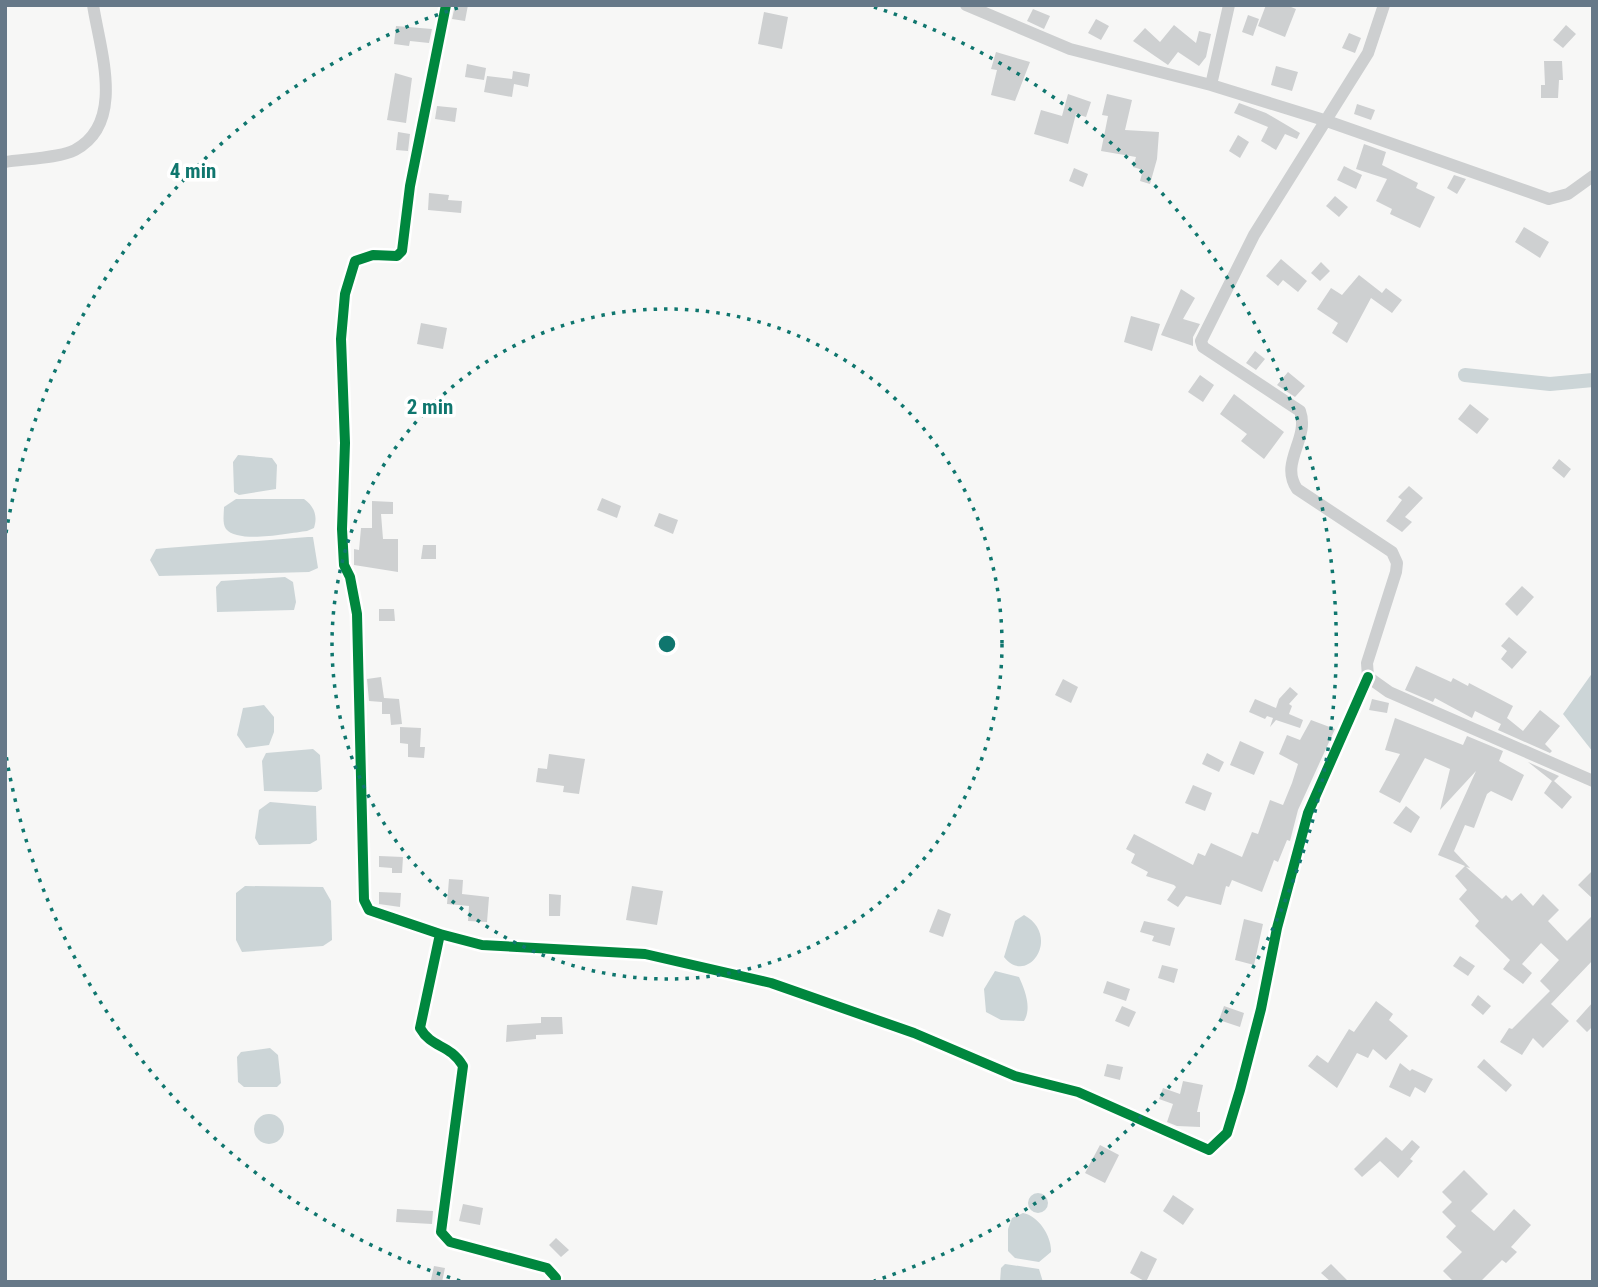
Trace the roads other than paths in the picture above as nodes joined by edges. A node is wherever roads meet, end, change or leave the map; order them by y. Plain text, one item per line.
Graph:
1 (93, 5) edge
2 (446, 5) edge
3 (966, 5) edge
4 (1229, 5) edge
5 (1384, 5) edge
6 (1211, 85) junction
7 (1324, 120) junction
8 (5, 162) edge
9 (1593, 176) edge
10 (1368, 677) junction
11 (1593, 781) edge
12 (440, 934) junction
13 (555, 1282) edge

1 - 8 street
2 - 12 street
3 - 6 street
4 - 6 street
5 - 7 street
6 - 7 street
7 - 9 street
7 - 10 street
10 - 11 street
10 - 12 street
12 - 13 street

